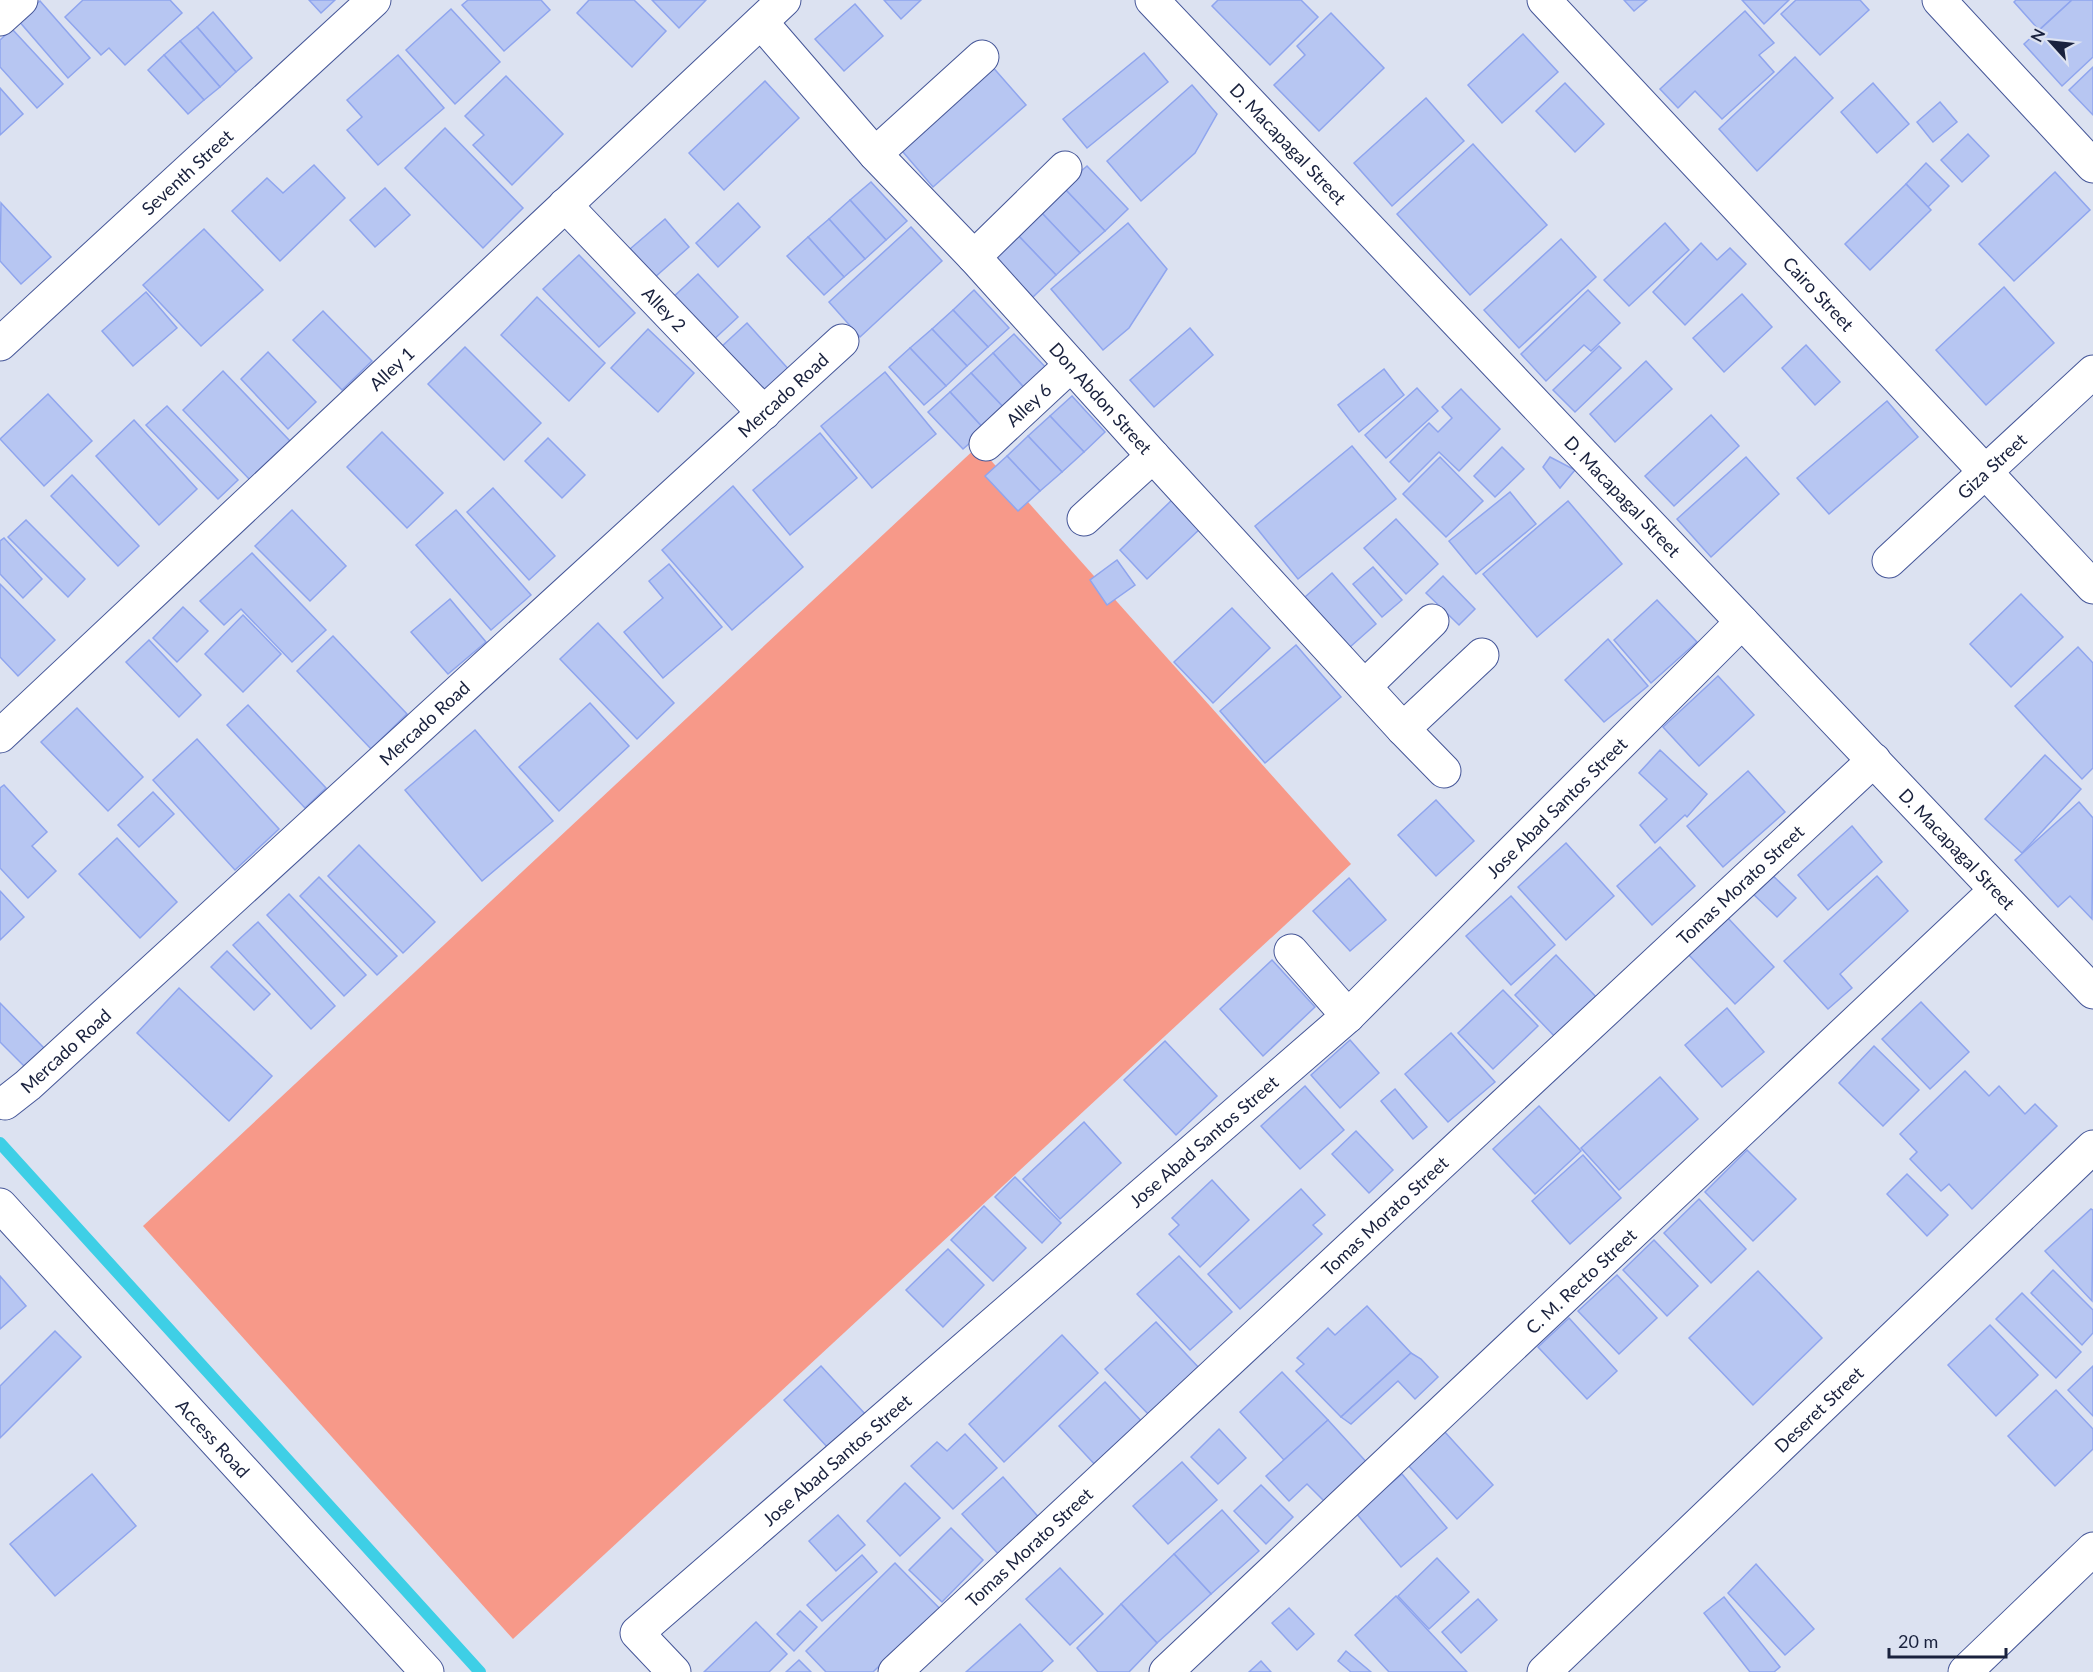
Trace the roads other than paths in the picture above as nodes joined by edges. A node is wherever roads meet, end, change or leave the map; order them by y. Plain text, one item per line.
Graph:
1 (21, 0) edge
2 (374, 0) edge
3 (784, 0) edge
4 (1152, 0) edge
5 (1544, 0) edge
6 (1939, 0) edge
7 (0, 19) edge
8 (761, 22) junction
9 (982, 57) dead end
10 (875, 154) junction
11 (2093, 166) edge
12 (1065, 168) dead end
13 (565, 205) junction
14 (974, 256) junction
15 (842, 341) dead end
16 (0, 344) edge
17 (1071, 365) junction
18 (2093, 372) edge
19 (764, 413) junction
20 (986, 444) dead end
21 (1153, 456) junction
22 (1984, 471) junction
23 (1084, 519) dead end
24 (1889, 561) dead end
25 (2093, 587) edge
26 (1432, 621) dead end
27 (1743, 622) junction
28 (1482, 655) dead end
29 (1365, 686) junction
30 (1403, 729) junction
31 (0, 736) edge
32 (1874, 760) junction
33 (1443, 771) dead end
34 (1996, 890) junction
35 (1291, 951) dead end
36 (2093, 992) edge
37 (1348, 1016) junction
38 (5, 1103) dead end
39 (2093, 1147) edge
40 (0, 1205) edge
41 (2093, 1549) edge
42 (427, 1672) edge
43 (674, 1672) edge
44 (895, 1672) edge
45 (1166, 1672) edge
46 (1544, 1672) edge
47 (1965, 1672) edge

1 - 7 street
2 - 16 street, Seventh Street
3 - 8 street, Alley 1
4 - 27 street, D. Macapagal Street
5 - 22 street, Cairo Street
6 - 11 street
8 - 10 street, Don Abdon Street
8 - 13 street, Alley 1
9 - 10 street
10 - 14 street, Don Abdon Street
12 - 14 street
13 - 19 street, Alley 2
13 - 31 street, Alley 1
14 - 17 street, Don Abdon Street
15 - 19 street, Mercado Road
17 - 20 street, Alley 6
17 - 21 street, Don Abdon Street
18 - 22 street, Giza Street
19 - 38 street, Mercado Road
21 - 23 street
21 - 29 street, Don Abdon Street
22 - 24 street, Giza Street
22 - 25 street, Cairo Street
26 - 29 street
27 - 32 street, D. Macapagal Street
27 - 37 street, Jose Abad Santos Street
28 - 30 street
29 - 30 street, Don Abdon Street
30 - 33 street, Don Abdon Street
32 - 34 street, D. Macapagal Street
32 - 44 street, Tomas Morato Street
34 - 36 street, D. Macapagal Street
34 - 45 street, C. M. Recto Street
35 - 37 street
37 - 43 street, Jose Abad Santos Street
39 - 46 street, Deseret Street
40 - 42 street, Access Road
41 - 47 street

